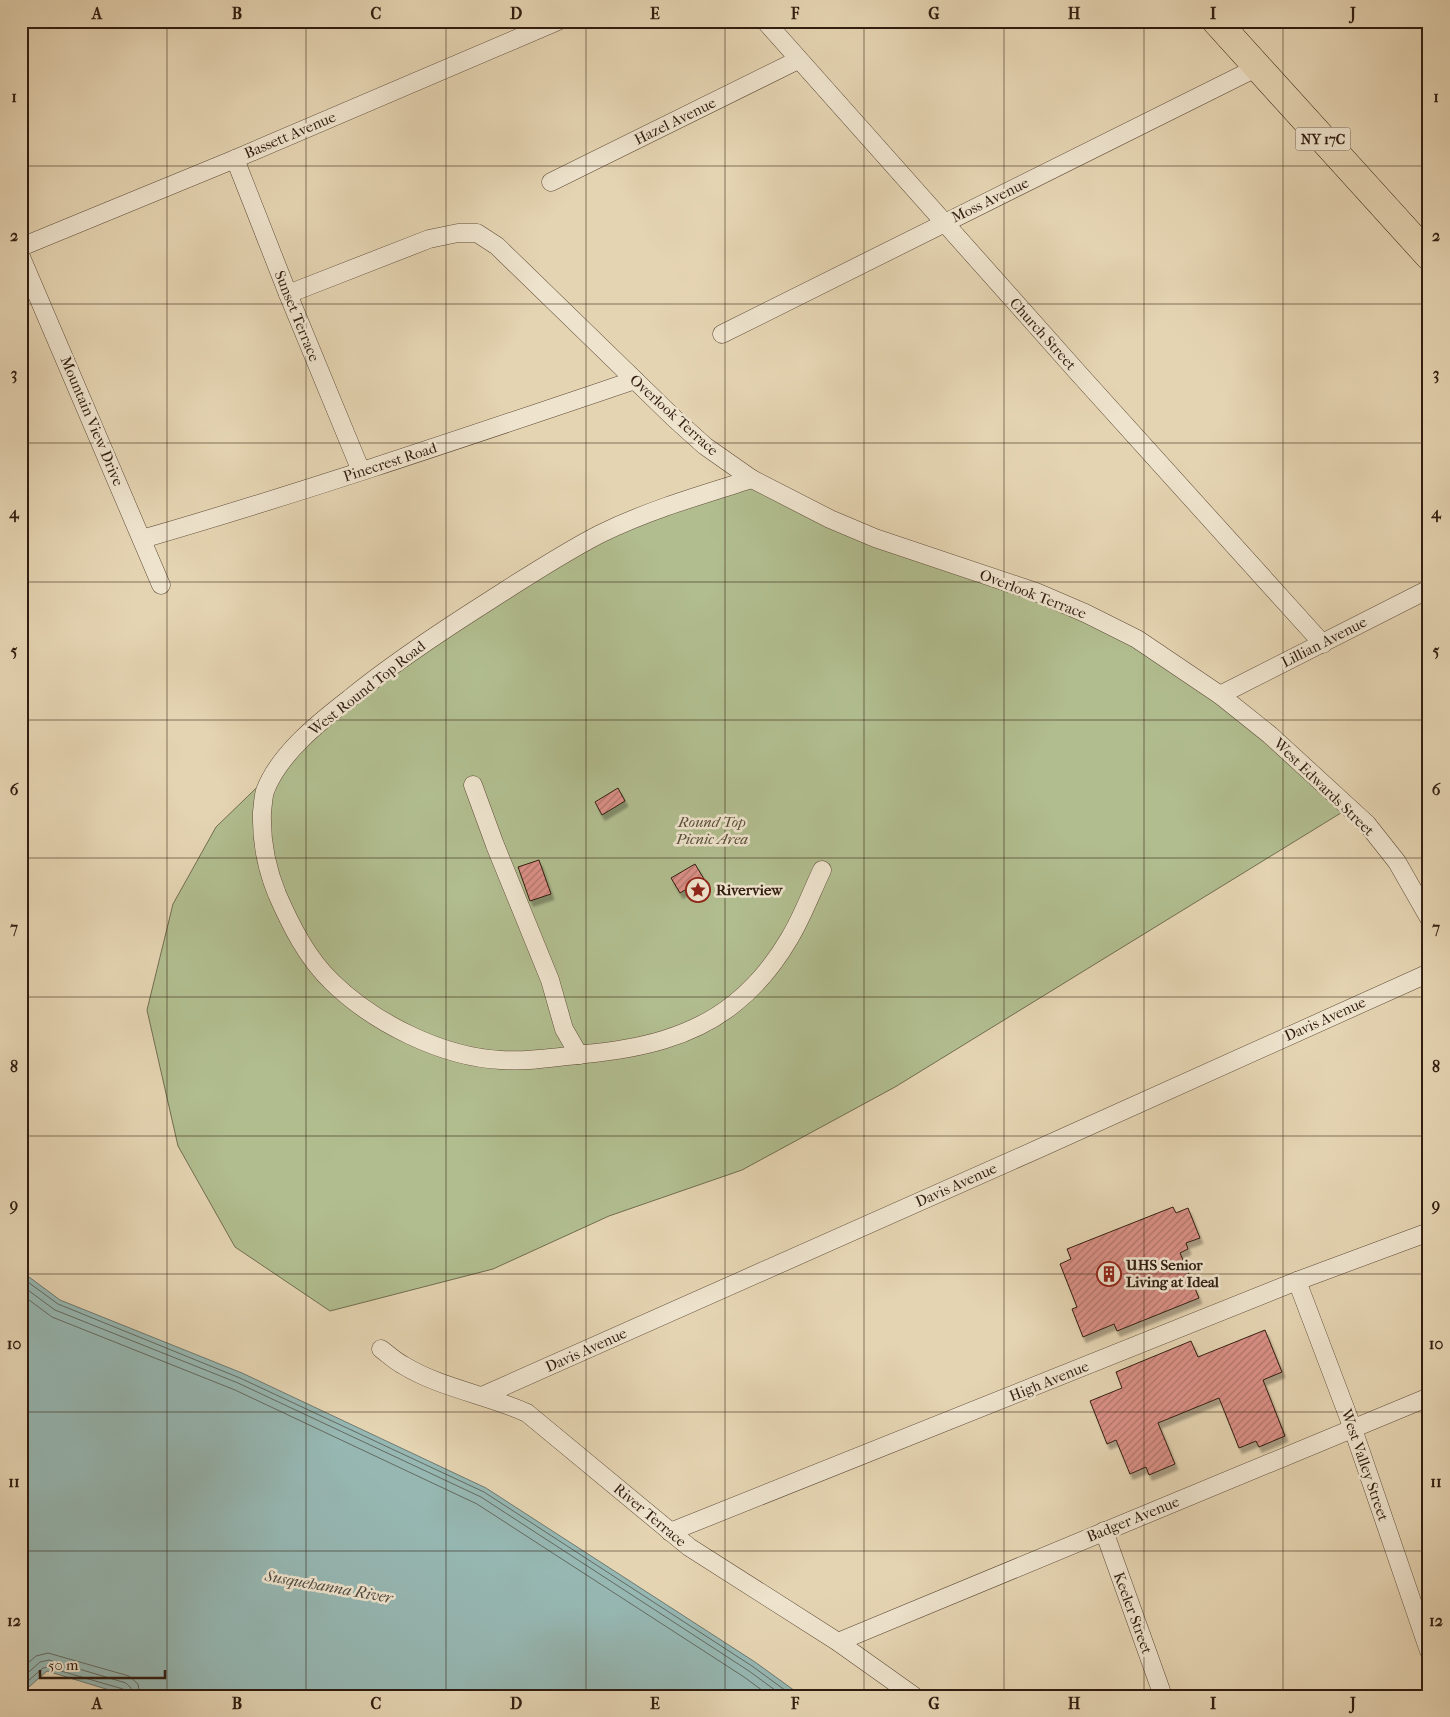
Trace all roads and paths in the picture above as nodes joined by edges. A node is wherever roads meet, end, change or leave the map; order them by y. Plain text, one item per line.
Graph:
1 (558, 21) edge
2 (765, 21) edge
3 (1216, 21) edge
4 (798, 60) junction
5 (1258, 68) junction
6 (235, 159) junction
7 (551, 182) dead end
8 (944, 223) junction
9 (21, 247) edge
10 (1429, 256) edge
11 (21, 257) edge
12 (288, 294) junction
13 (722, 334) dead end
14 (635, 380) junction
15 (361, 472) junction
16 (752, 479) junction
17 (142, 539) junction
18 (162, 585) dead end
19 (1429, 590) edge
20 (1323, 644) junction
21 (1220, 695) junction
22 (473, 784) dead end
23 (822, 870) dead end
24 (1429, 918) edge
25 (1429, 973) edge
26 (579, 1054) junction
27 (1429, 1232) edge
28 (1297, 1281) junction
29 (381, 1349) dead end
30 (482, 1396) junction
31 (1429, 1397) edge
32 (1353, 1429) junction
33 (1104, 1531) junction
34 (670, 1532) junction
35 (838, 1642) junction
36 (1429, 1651) edge
37 (914, 1696) edge
38 (1163, 1696) edge

1 - 6 street, Bassett Avenue
2 - 4 street, Church Street
3 - 5 main road, NY 17C
4 - 7 street, Hazel Avenue
4 - 8 street, Church Street
5 - 8 street, Moss Avenue
5 - 10 main road, NY 17C
6 - 9 street, Bassett Avenue
6 - 12 street, Sunset Terrace
8 - 13 street, Moss Avenue
8 - 20 street, Church Street
11 - 17 street, Mountain View Drive
12 - 14 street, Overlook Terrace
12 - 15 street, Sunset Terrace
14 - 15 street, Pinecrest Road
14 - 16 street, Overlook Terrace
15 - 17 street, Pinecrest Road
16 - 21 street, Overlook Terrace
16 - 26 street, West Round Top Road
17 - 18 street, Mountain View Drive
19 - 20 street, Lillian Avenue
20 - 21 street, Lillian Avenue
21 - 24 street, West Edwards Street
22 - 26 street
23 - 26 street, West Round Top Road
25 - 30 street, Davis Avenue
27 - 28 street, High Avenue
28 - 32 street, West Valley Street
28 - 34 street, High Avenue
29 - 30 street, River Terrace
30 - 34 street, River Terrace
31 - 32 street, Badger Avenue
32 - 33 street, Badger Avenue
32 - 36 street, West Valley Street
33 - 35 street, Badger Avenue
33 - 38 street, Keeler Street
34 - 35 street, River Terrace
35 - 37 street, River Terrace

